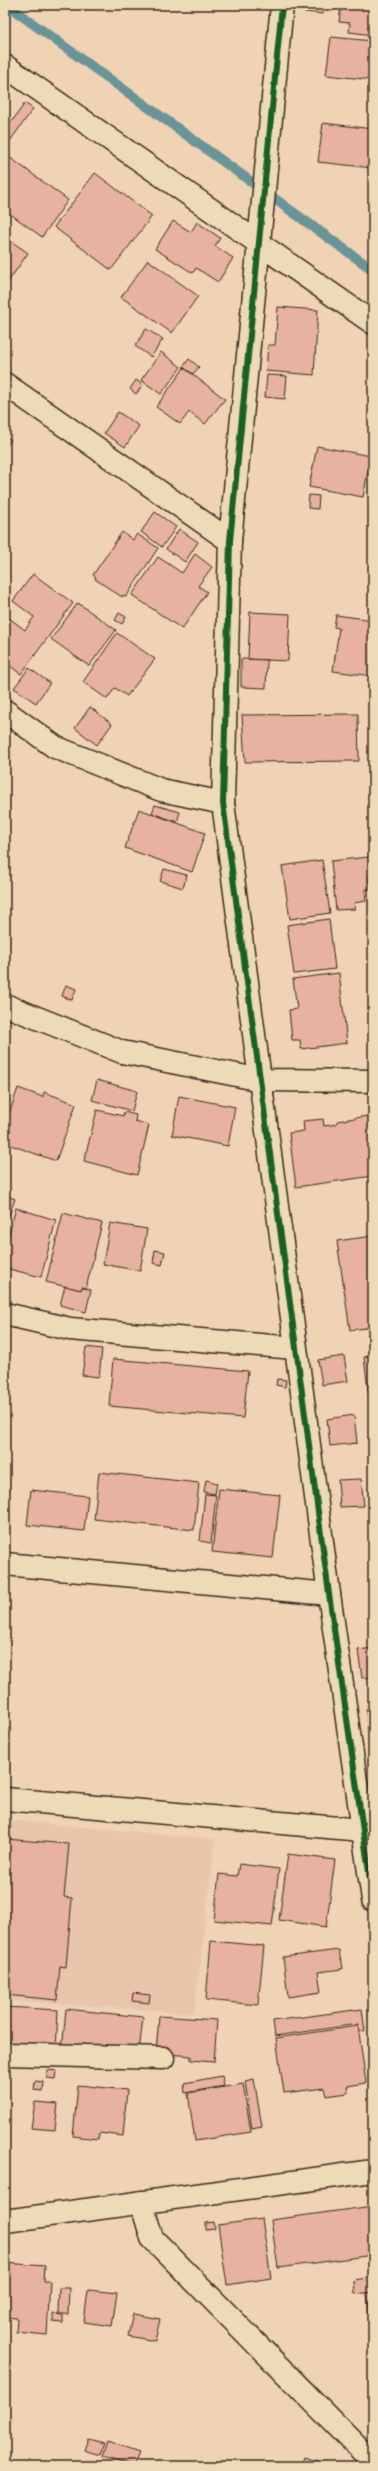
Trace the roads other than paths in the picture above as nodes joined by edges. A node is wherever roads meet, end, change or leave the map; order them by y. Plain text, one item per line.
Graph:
1 (282, 5) edge
2 (5, 66) edge
3 (260, 246) junction
4 (373, 323) edge
5 (5, 384) edge
6 (230, 541) junction
7 (5, 711) edge
8 (223, 803) junction
9 (5, 1005) edge
10 (261, 1080) junction
11 (373, 1081) edge
12 (5, 1314) edge
13 (295, 1348) junction
14 (5, 1564) edge
15 (328, 1594) junction
16 (5, 1799) edge
17 (362, 1830) junction
18 (373, 1900) edge
19 (5, 2054) edge
20 (163, 2058) dead end
21 (373, 2171) edge
22 (141, 2202) junction
23 (5, 2221) edge
24 (373, 2462) edge

1 - 3 street
2 - 3 street
3 - 4 street
3 - 6 street
5 - 6 street
6 - 8 street
7 - 8 street
8 - 10 street
9 - 10 street
10 - 11 street
10 - 13 street
12 - 13 street
13 - 15 street
14 - 15 street
15 - 17 street
16 - 17 street
17 - 18 street
19 - 20 street
21 - 22 street
22 - 23 street
22 - 24 street

